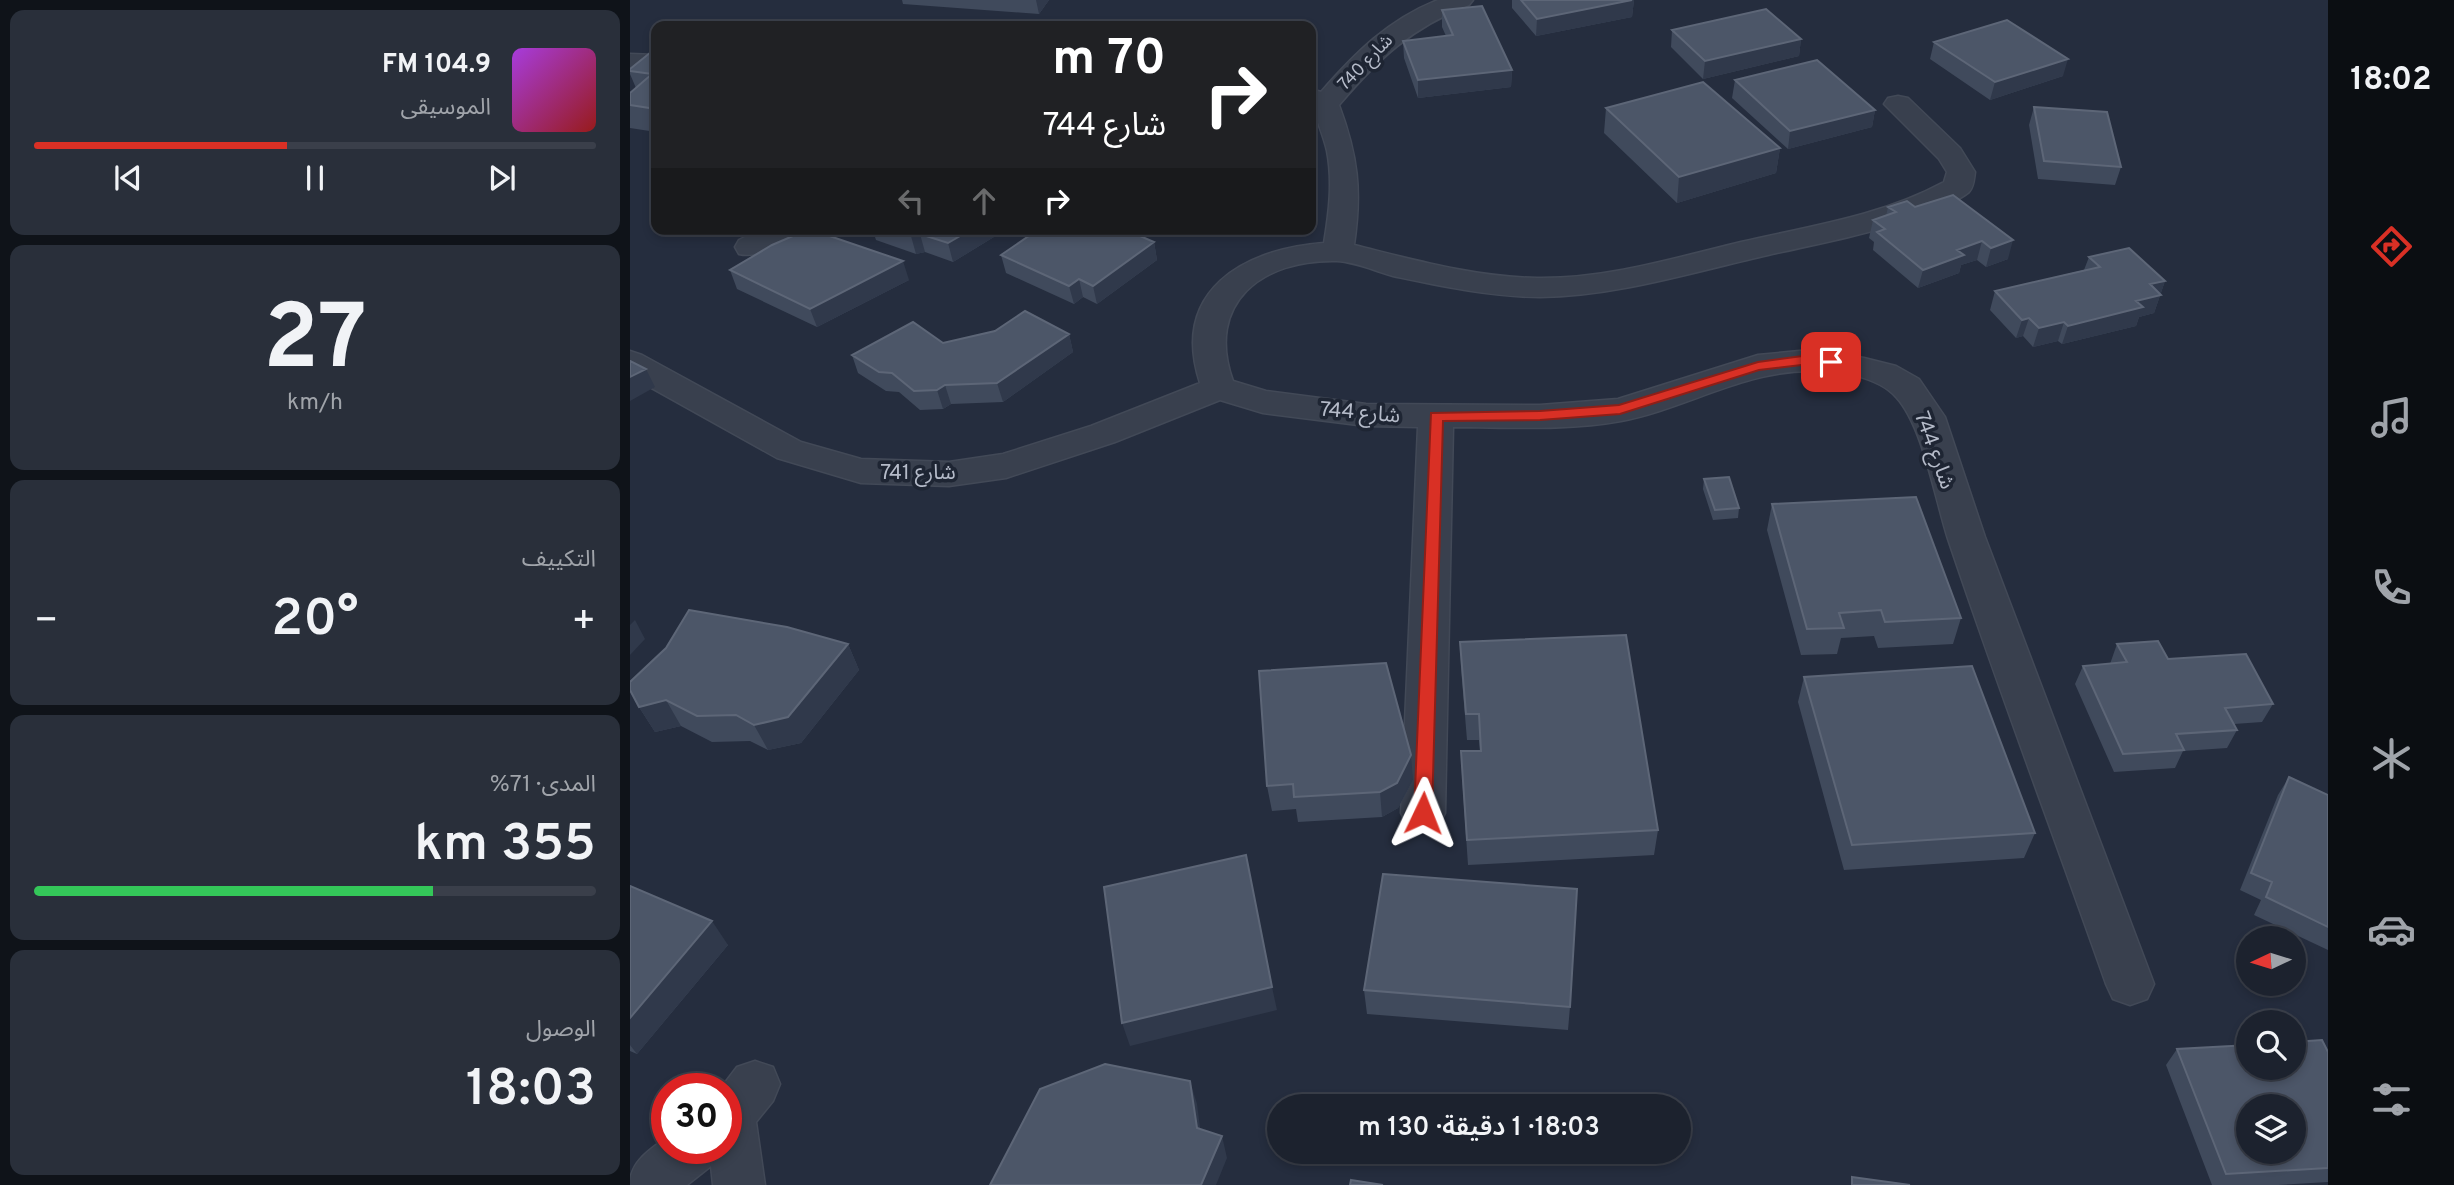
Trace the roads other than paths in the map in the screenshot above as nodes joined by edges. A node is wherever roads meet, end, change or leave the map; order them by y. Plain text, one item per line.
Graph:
1 (1460, 0) edge
2 (630, 62) edge
3 (651, 63) edge
4 (1318, 100) edge
5 (1898, 104) dead end
6 (773, 235) edge
7 (750, 247) dead end
8 (1338, 252) junction
9 (630, 362) edge
10 (1218, 388) junction
11 (1436, 416) junction
12 (1423, 813) dead end
13 (2130, 984) dead end
14 (672, 1164) edge
15 (735, 1164) edge
16 (653, 1185) edge
17 (739, 1185) edge

1 - 4 street, شارع 740
2 - 3 street
4 - 8 street
5 - 8 street
6 - 7 street
8 - 10 street
9 - 10 street, شارع 741
10 - 11 street, شارع 744
11 - 12 street
11 - 13 street, شارع 744
14 - 16 street
15 - 17 street

